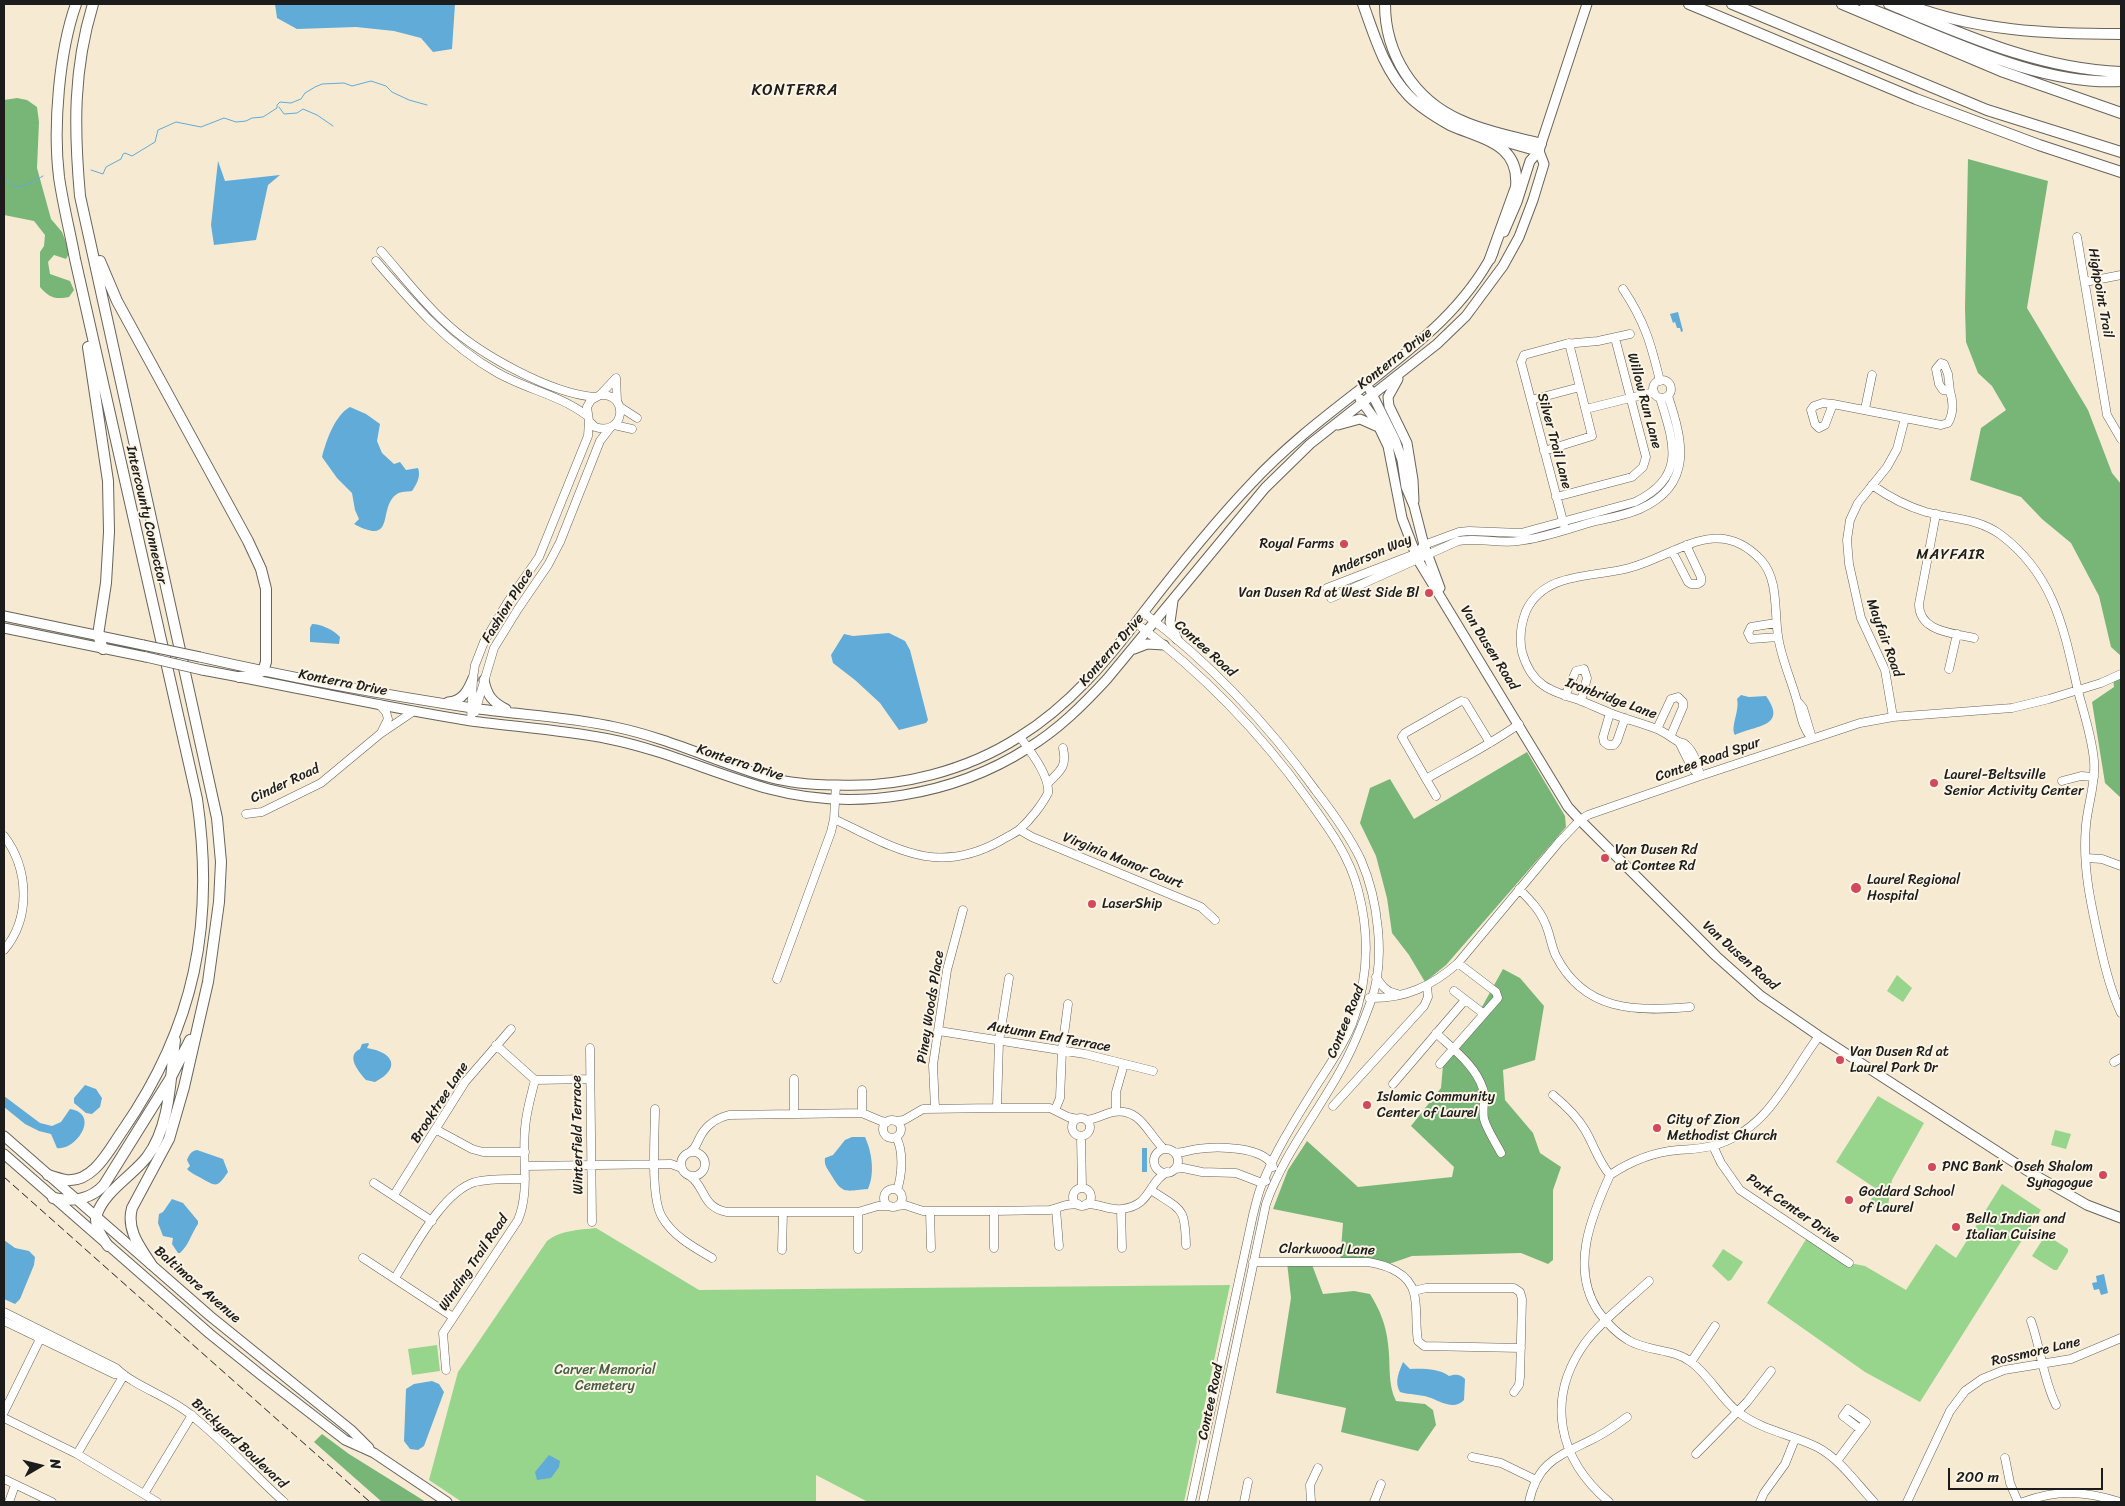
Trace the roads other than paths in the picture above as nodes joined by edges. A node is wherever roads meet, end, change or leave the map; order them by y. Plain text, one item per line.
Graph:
1 (76, 4) edge
2 (93, 4) edge
3 (1363, 4) edge
4 (1385, 4) edge
5 (1587, 4) edge
6 (1689, 4) edge
7 (1732, 4) edge
8 (1842, 4) edge
9 (1857, 4) edge
10 (1889, 4) edge
11 (1906, 4) edge
12 (2121, 34) edge
13 (2121, 72) edge
14 (2121, 80) edge
15 (2121, 113) edge
16 (1470, 132) junction
17 (1540, 148) junction
18 (2121, 152) edge
19 (2121, 172) edge
20 (2077, 237) dead end
21 (90, 240) junction
22 (381, 251) dead end
23 (75, 259) junction
24 (1490, 260) junction
25 (376, 261) dead end
26 (2121, 276) edge
27 (2085, 282) junction
28 (1623, 289) dead end
29 (1630, 334) dead end
30 (1615, 338) junction
31 (1569, 343) junction
32 (1404, 371) junction
33 (1872, 375) dead end
34 (1660, 381) junction
35 (1366, 384) junction
36 (1580, 387) junction
37 (1950, 391) dead end
38 (1654, 392) junction
39 (1356, 393) junction
40 (1374, 394) junction
41 (597, 396) junction
42 (1664, 397) junction
43 (1630, 398) junction
44 (1531, 400) junction
45 (1363, 402) junction
46 (618, 404) junction
47 (1833, 404) dead end
48 (1586, 409) junction
49 (1865, 409) junction
50 (588, 418) junction
51 (637, 418) dead end
52 (1905, 418) junction
53 (612, 427) junction
54 (1332, 427) junction
55 (632, 429) dead end
56 (1383, 435) junction
57 (2121, 439) edge
58 (1544, 451) junction
59 (1872, 485) junction
60 (1556, 497) junction
61 (1414, 506) junction
62 (1936, 514) junction
63 (1564, 526) junction
64 (1686, 545) junction
65 (1426, 550) junction
66 (1672, 551) junction
67 (1416, 557) junction
68 (1352, 577) junction
69 (1356, 586) junction
70 (1327, 588) dead end
71 (1330, 598) dead end
72 (1173, 599) junction
73 (1445, 603) junction
74 (1144, 613) junction
75 (4, 616) edge
76 (1155, 622) junction
77 (1136, 623) junction
78 (1776, 623) junction
79 (4, 628) edge
80 (1147, 631) junction
81 (1957, 634) junction
82 (98, 635) junction
83 (1778, 637) junction
84 (1974, 638) dead end
85 (1177, 639) junction
86 (1164, 645) junction
87 (103, 648) junction
88 (1131, 650) junction
89 (1949, 669) dead end
90 (263, 671) junction
91 (2121, 674) edge
92 (239, 677) junction
93 (473, 678) junction
94 (484, 680) junction
95 (2078, 689) junction
96 (1566, 696) junction
97 (1581, 701) junction
98 (439, 702) junction
99 (379, 704) junction
100 (474, 708) junction
101 (414, 710) junction
102 (510, 712) junction
103 (1610, 713) junction
104 (1893, 717) junction
105 (1625, 718) junction
106 (471, 721) junction
107 (1519, 724) junction
108 (1657, 729) junction
109 (380, 734) junction
110 (1671, 735) junction
111 (1020, 737) junction
112 (1812, 738) junction
113 (1490, 742) junction
114 (1063, 748) dead end
115 (1028, 749) junction
116 (1700, 776) junction
117 (2094, 777) junction
118 (1426, 779) junction
119 (2062, 780) dead end
120 (1048, 783) junction
121 (836, 785) junction
122 (1436, 796) dead end
123 (835, 798) junction
124 (246, 814) dead end
125 (834, 819) junction
126 (1580, 820) junction
127 (1020, 830) junction
128 (4, 836) edge
129 (2086, 858) junction
130 (2121, 866) edge
131 (1520, 889) junction
132 (963, 910) dead end
133 (1215, 920) dead end
134 (4, 950) edge
135 (1458, 963) junction
136 (1376, 977) junction
137 (1009, 978) dead end
138 (777, 979) dead end
139 (1427, 986) junction
140 (1454, 991) dead end
141 (1401, 995) junction
142 (1361, 997) junction
143 (1372, 998) junction
144 (1465, 1000) junction
145 (1068, 1004) dead end
146 (1690, 1007) dead end
147 (2121, 1013) edge
148 (1484, 1014) junction
149 (196, 1026) junction
150 (511, 1028) dead end
151 (939, 1031) junction
152 (176, 1032) junction
153 (1436, 1033) junction
154 (1819, 1036) junction
155 (999, 1041) junction
156 (496, 1045) junction
157 (590, 1048) dead end
158 (1453, 1049) junction
159 (1062, 1050) junction
160 (2121, 1058) edge
161 (2114, 1062) dead end
162 (1124, 1064) junction
163 (1440, 1064) dead end
164 (1153, 1072) dead end
165 (170, 1079) junction
166 (590, 1079) junction
167 (535, 1080) junction
168 (794, 1080) dead end
169 (1393, 1084) dead end
170 (862, 1090) dead end
171 (1553, 1095) dead end
172 (1333, 1106) dead end
173 (935, 1108) junction
174 (996, 1108) junction
175 (655, 1109) dead end
176 (1055, 1110) junction
177 (1116, 1111) junction
178 (862, 1113) junction
179 (794, 1114) junction
180 (1075, 1122) junction
181 (894, 1123) junction
182 (1089, 1124) junction
183 (437, 1130) junction
184 (4, 1136) edge
185 (1081, 1136) junction
186 (896, 1137) junction
187 (696, 1146) junction
188 (1713, 1146) junction
189 (1160, 1149) junction
190 (524, 1152) junction
191 (690, 1152) junction
192 (1174, 1152) junction
193 (1501, 1153) dead end
194 (4, 1154) edge
195 (700, 1154) junction
196 (682, 1159) junction
197 (1272, 1163) junction
198 (671, 1164) junction
199 (655, 1165) junction
200 (525, 1166) junction
201 (591, 1166) junction
202 (682, 1168) junction
203 (1157, 1168) junction
204 (1175, 1169) junction
205 (1167, 1172) junction
206 (48, 1175) junction
207 (1610, 1175) junction
208 (1277, 1176) junction
209 (525, 1179) junction
210 (698, 1179) junction
211 (374, 1183) dead end
212 (1262, 1183) junction
213 (1153, 1186) junction
214 (1082, 1188) junction
215 (899, 1194) junction
216 (394, 1195) junction
217 (1073, 1196) junction
218 (884, 1197) junction
219 (53, 1198) junction
220 (76, 1199) junction
221 (1089, 1200) junction
222 (1078, 1204) junction
223 (1066, 1205) junction
224 (878, 1206) junction
225 (897, 1206) junction
226 (1056, 1209) junction
227 (1121, 1210) junction
228 (930, 1211) junction
229 (994, 1211) junction
230 (783, 1212) junction
231 (858, 1212) junction
232 (96, 1216) junction
233 (2121, 1218) edge
234 (432, 1221) junction
235 (592, 1222) dead end
236 (1186, 1245) dead end
237 (108, 1246) junction
238 (1059, 1246) dead end
239 (930, 1248) dead end
240 (994, 1248) dead end
241 (1122, 1248) dead end
242 (858, 1249) dead end
243 (782, 1250) dead end
244 (363, 1258) dead end
245 (712, 1258) dead end
246 (1253, 1262) junction
247 (1849, 1263) dead end
248 (151, 1264) junction
249 (395, 1278) junction
250 (1648, 1282) dead end
251 (1414, 1291) junction
252 (4, 1312) edge
253 (453, 1317) junction
254 (4, 1321) edge
255 (2031, 1321) dead end
256 (1605, 1322) junction
257 (1715, 1326) dead end
258 (42, 1335) junction
259 (2121, 1338) edge
260 (1521, 1348) junction
261 (1691, 1362) junction
262 (2043, 1363) junction
263 (446, 1370) dead end
264 (1772, 1371) dead end
265 (124, 1375) junction
266 (1514, 1392) dead end
267 (2056, 1405) dead end
268 (1736, 1411) junction
269 (4, 1412) edge
270 (192, 1415) junction
271 (4, 1418) edge
272 (1627, 1418) dead end
273 (1860, 1429) dead end
274 (1795, 1440) junction
275 (1569, 1449) junction
276 (374, 1453) junction
277 (77, 1454) junction
278 (1696, 1454) dead end
279 (1472, 1457) dead end
280 (2005, 1458) dead end
281 (1837, 1461) junction
282 (1318, 1468) dead end
283 (4, 1479) edge
284 (1536, 1480) junction
285 (1248, 1482) dead end
286 (15, 1484) junction
287 (1381, 1484) dead end
288 (144, 1494) junction
289 (2066, 1494) junction
290 (9, 1502) edge
291 (52, 1502) edge
292 (157, 1502) edge
293 (284, 1502) edge
294 (446, 1502) edge
295 (1191, 1502) edge
296 (1203, 1502) edge
297 (1244, 1502) edge
298 (1311, 1502) edge
299 (1374, 1502) edge
300 (1529, 1502) edge
301 (1609, 1502) edge
302 (1760, 1502) edge
303 (1874, 1502) edge
304 (1907, 1502) edge
305 (2018, 1502) edge
306 (2023, 1502) edge
307 (2066, 1502) edge
308 (2120, 1502) edge

1 - 23 highway, Intercounty Connector
2 - 21 highway, Intercounty Connector
3 - 16 highway
4 - 17 highway
5 - 17 main road, Konterra Drive
6 - 19 highway
7 - 18 highway
8 - 15 highway
9 - 14 highway
10 - 13 highway
11 - 12 highway
16 - 17 highway
16 - 24 highway
17 - 24 main road, Konterra Drive
17 - 32 main road, Konterra Drive
20 - 27 street, Highpoint Trail
21 - 90 highway
21 - 149 highway, Intercounty Connector
22 - 41 street
23 - 82 highway
23 - 152 highway, Intercounty Connector
24 - 35 main road, Konterra Drive
25 - 50 street
26 - 27 street
27 - 57 street, Highpoint Trail
28 - 34 street
29 - 30 street
30 - 31 street
30 - 43 street, Willow Run Lane
31 - 36 street
31 - 44 street, Silver Trail Lane
32 - 40 main road, Konterra Drive
32 - 61 main road
33 - 49 street
34 - 38 street
34 - 42 street
35 - 39 main road, Konterra Drive
35 - 40 main road, Van Dusen Road
36 - 44 street
36 - 48 street
37 - 52 street
38 - 42 street
38 - 43 street
39 - 45 main road, Van Dusen Road
39 - 74 main road, Konterra Drive
40 - 45 main road, Konterra Drive
40 - 61 main road, Van Dusen Road
41 - 46 street
41 - 46 street
41 - 50 street
42 - 63 street, Anderson Way
43 - 48 street
43 - 60 street, Willow Run Lane
44 - 58 street, Silver Trail Lane
45 - 54 main road, Konterra Drive
45 - 56 main road, Van Dusen Road
46 - 51 street
46 - 53 street
47 - 49 street
48 - 58 street
49 - 52 street
50 - 53 street
50 - 93 street, Fashion Place
52 - 59 street, Mayfair Road
53 - 55 street
53 - 94 street, Fashion Place
54 - 56 main road
54 - 72 main road, Konterra Drive
56 - 67 main road, Van Dusen Road
58 - 60 street, Silver Trail Lane
59 - 62 street
59 - 104 street, Mayfair Road
60 - 63 street, Silver Trail Lane
61 - 65 main road, Van Dusen Road
62 - 81 street
62 - 95 street
63 - 65 street, Anderson Way
64 - 66 street, Ironbridge Lane
64 - 66 street
64 - 78 street, Ironbridge Lane
65 - 67 street, Anderson Way
65 - 73 main road, Van Dusen Road
66 - 96 street, Ironbridge Lane
67 - 68 street, Anderson Way
67 - 69 street, Anderson Way
67 - 73 main road, Van Dusen Road
68 - 69 street
68 - 70 street, Anderson Way
69 - 71 street, Anderson Way
72 - 76 main road, Konterra Drive
72 - 85 main road
73 - 107 main road, Van Dusen Road
74 - 76 street, Contee Road
74 - 77 main road, Konterra Drive
75 - 82 main road, Konterra Drive
76 - 80 main road, Konterra Drive
76 - 85 street, Contee Road
77 - 80 street, Contee Road
77 - 111 main road, Konterra Drive
78 - 83 street, Ironbridge Lane
78 - 83 street
79 - 87 main road, Konterra Drive
80 - 86 street, Contee Road
80 - 88 main road, Konterra Drive
81 - 84 street
81 - 89 street
82 - 87 highway
82 - 90 main road, Konterra Drive, bridge
83 - 112 street, Ironbridge Lane
85 - 136 street, Contee Road
86 - 88 main road
86 - 142 street, Contee Road
87 - 92 main road, Konterra Drive, bridge
88 - 115 main road, Konterra Drive
90 - 92 highway
90 - 98 main road, Konterra Drive
91 - 95 street, Contee Road Spur
92 - 99 main road, Konterra Drive
93 - 98 main road
93 - 100 street, Fashion Place
94 - 100 street, Fashion Place
94 - 102 main road
95 - 104 street, Contee Road Spur
95 - 117 street
96 - 97 street, Ironbridge Lane
96 - 97 street
97 - 103 street, Ironbridge Lane
98 - 100 main road, Konterra Drive
99 - 101 main road, Konterra Drive
99 - 109 street
100 - 102 main road, Konterra Drive
100 - 106 street, Fashion Place
101 - 106 main road, Konterra Drive
101 - 109 street, Cinder Road
102 - 121 main road, Konterra Drive
103 - 105 street, Ironbridge Lane
103 - 105 street
104 - 112 street, Contee Road Spur
105 - 108 street, Ironbridge Lane
106 - 123 main road, Konterra Drive
107 - 113 street
107 - 126 main road, Van Dusen Road
108 - 110 street, Ironbridge Lane
108 - 110 street
109 - 124 street, Cinder Road
110 - 116 street, Ironbridge Lane
111 - 115 street
111 - 121 main road, Konterra Drive
112 - 116 street, Contee Road Spur
113 - 118 street
113 - 118 street
114 - 120 street
115 - 120 street
115 - 123 main road, Konterra Drive
116 - 126 street, Contee Road Spur
117 - 119 street
117 - 129 street
118 - 122 street
120 - 127 street
121 - 123 street
123 - 125 street
125 - 127 street
125 - 138 street
126 - 131 street, Contee Road Spur
126 - 154 main road, Van Dusen Road
127 - 133 street, Virginia Manor Court
128 - 134 street
129 - 130 street
129 - 147 street
131 - 135 street, Contee Road Spur
131 - 146 street
132 - 151 street, Piney Woods Place
135 - 139 street, Contee Road Spur
135 - 148 street
136 - 141 street
136 - 143 street, Contee Road
137 - 155 street
139 - 141 street, Contee Road Spur
139 - 172 street
140 - 144 street
141 - 143 street, Contee Road Spur
142 - 143 street, Contee Road Spur
142 - 197 street, Contee Road
143 - 208 street, Contee Road
144 - 148 street
144 - 153 street
145 - 159 street
148 - 158 street
149 - 165 highway
149 - 248 highway
150 - 156 street, Brooktree Lane
151 - 155 street, Autumn End Terrace
151 - 173 street, Piney Woods Place
152 - 165 highway
152 - 206 highway
153 - 158 street
153 - 169 street
154 - 188 street
154 - 233 main road, Van Dusen Road
155 - 159 street, Autumn End Terrace
155 - 174 street
156 - 167 street
156 - 183 street, Brooktree Lane
157 - 166 street, Winterfield Terrace
158 - 163 street
158 - 193 street
159 - 162 street, Autumn End Terrace
159 - 176 street
160 - 161 street
162 - 164 street, Autumn End Terrace
162 - 177 street
165 - 220 highway
165 - 232 highway
166 - 167 street
166 - 201 street, Winterfield Terrace
167 - 190 street, Winding Trail Road
168 - 179 street
170 - 178 street
171 - 207 street
173 - 174 street
173 - 181 street
174 - 176 street
175 - 199 street
176 - 180 street
177 - 182 street
177 - 189 street
178 - 179 street
178 - 181 street
179 - 187 street
180 - 182 street
180 - 185 street
181 - 186 street
181 - 186 street
182 - 185 street
183 - 190 street
183 - 216 street, Brooktree Lane
184 - 206 main road, Baltimore Avenue
185 - 214 street
186 - 215 street
187 - 191 street
187 - 195 street
188 - 207 street
188 - 247 street, Park Center Drive
189 - 192 street
189 - 203 street
190 - 200 street, Winding Trail Road
191 - 195 street
191 - 196 street
192 - 197 street
192 - 204 street
194 - 219 main road, Baltimore Avenue
195 - 210 street
196 - 198 street
196 - 202 street
197 - 208 street
197 - 212 street, Contee Road
198 - 199 street
198 - 202 street
199 - 201 street
199 - 245 street
200 - 201 street
200 - 209 street, Winding Trail Road
201 - 235 street, Winterfield Terrace
202 - 210 street
203 - 205 street
203 - 213 street
204 - 205 street
204 - 212 street
205 - 213 street
206 - 220 main road, Baltimore Avenue
207 - 256 street
208 - 212 street
208 - 246 street, Contee Road
209 - 234 street
209 - 253 street, Winding Trail Road
210 - 230 street
211 - 216 street
212 - 295 street, Contee Road
213 - 227 street
213 - 236 street
214 - 217 street
214 - 221 street
215 - 218 street
215 - 225 street
216 - 234 street
217 - 222 street
217 - 223 street
218 - 224 street
218 - 225 street
219 - 220 highway
219 - 237 main road, Baltimore Avenue
220 - 232 main road, Baltimore Avenue
221 - 222 street
221 - 227 street
222 - 223 street
223 - 226 street
224 - 225 street
224 - 231 street
225 - 228 street
226 - 229 street
226 - 238 street
227 - 241 street
228 - 229 street
228 - 239 street
229 - 240 street
230 - 231 street
230 - 243 street
231 - 242 street
232 - 237 highway
232 - 248 main road, Baltimore Avenue
234 - 249 street
237 - 276 main road, Baltimore Avenue
244 - 249 street
246 - 251 street, Clarkwood Lane
246 - 296 street, Contee Road
248 - 276 main road, Baltimore Avenue
249 - 253 street
250 - 256 street
251 - 260 street
251 - 260 street
252 - 258 street, Brickyard Boulevard
253 - 263 street, Winding Trail Road
254 - 258 street, Brickyard Boulevard
255 - 262 street
256 - 261 street
256 - 275 street
257 - 261 street
258 - 265 street, Brickyard Boulevard
258 - 269 street
259 - 262 street, Rossmore Lane
260 - 266 street
261 - 268 street
262 - 267 street
262 - 304 street, Rossmore Lane
264 - 268 street
265 - 270 street, Brickyard Boulevard
265 - 277 street
268 - 274 street
268 - 278 street
270 - 288 street
270 - 293 street, Brickyard Boulevard
271 - 277 street
272 - 275 street
273 - 281 street
274 - 281 street
274 - 302 street
275 - 284 street
275 - 301 street
276 - 294 main road, Baltimore Avenue
277 - 288 street
279 - 284 street
280 - 305 street
281 - 303 street
282 - 298 street
283 - 286 street
284 - 300 street
285 - 297 street
286 - 290 street
286 - 291 street
287 - 299 street
288 - 292 street
289 - 306 street
289 - 307 street
289 - 308 street

